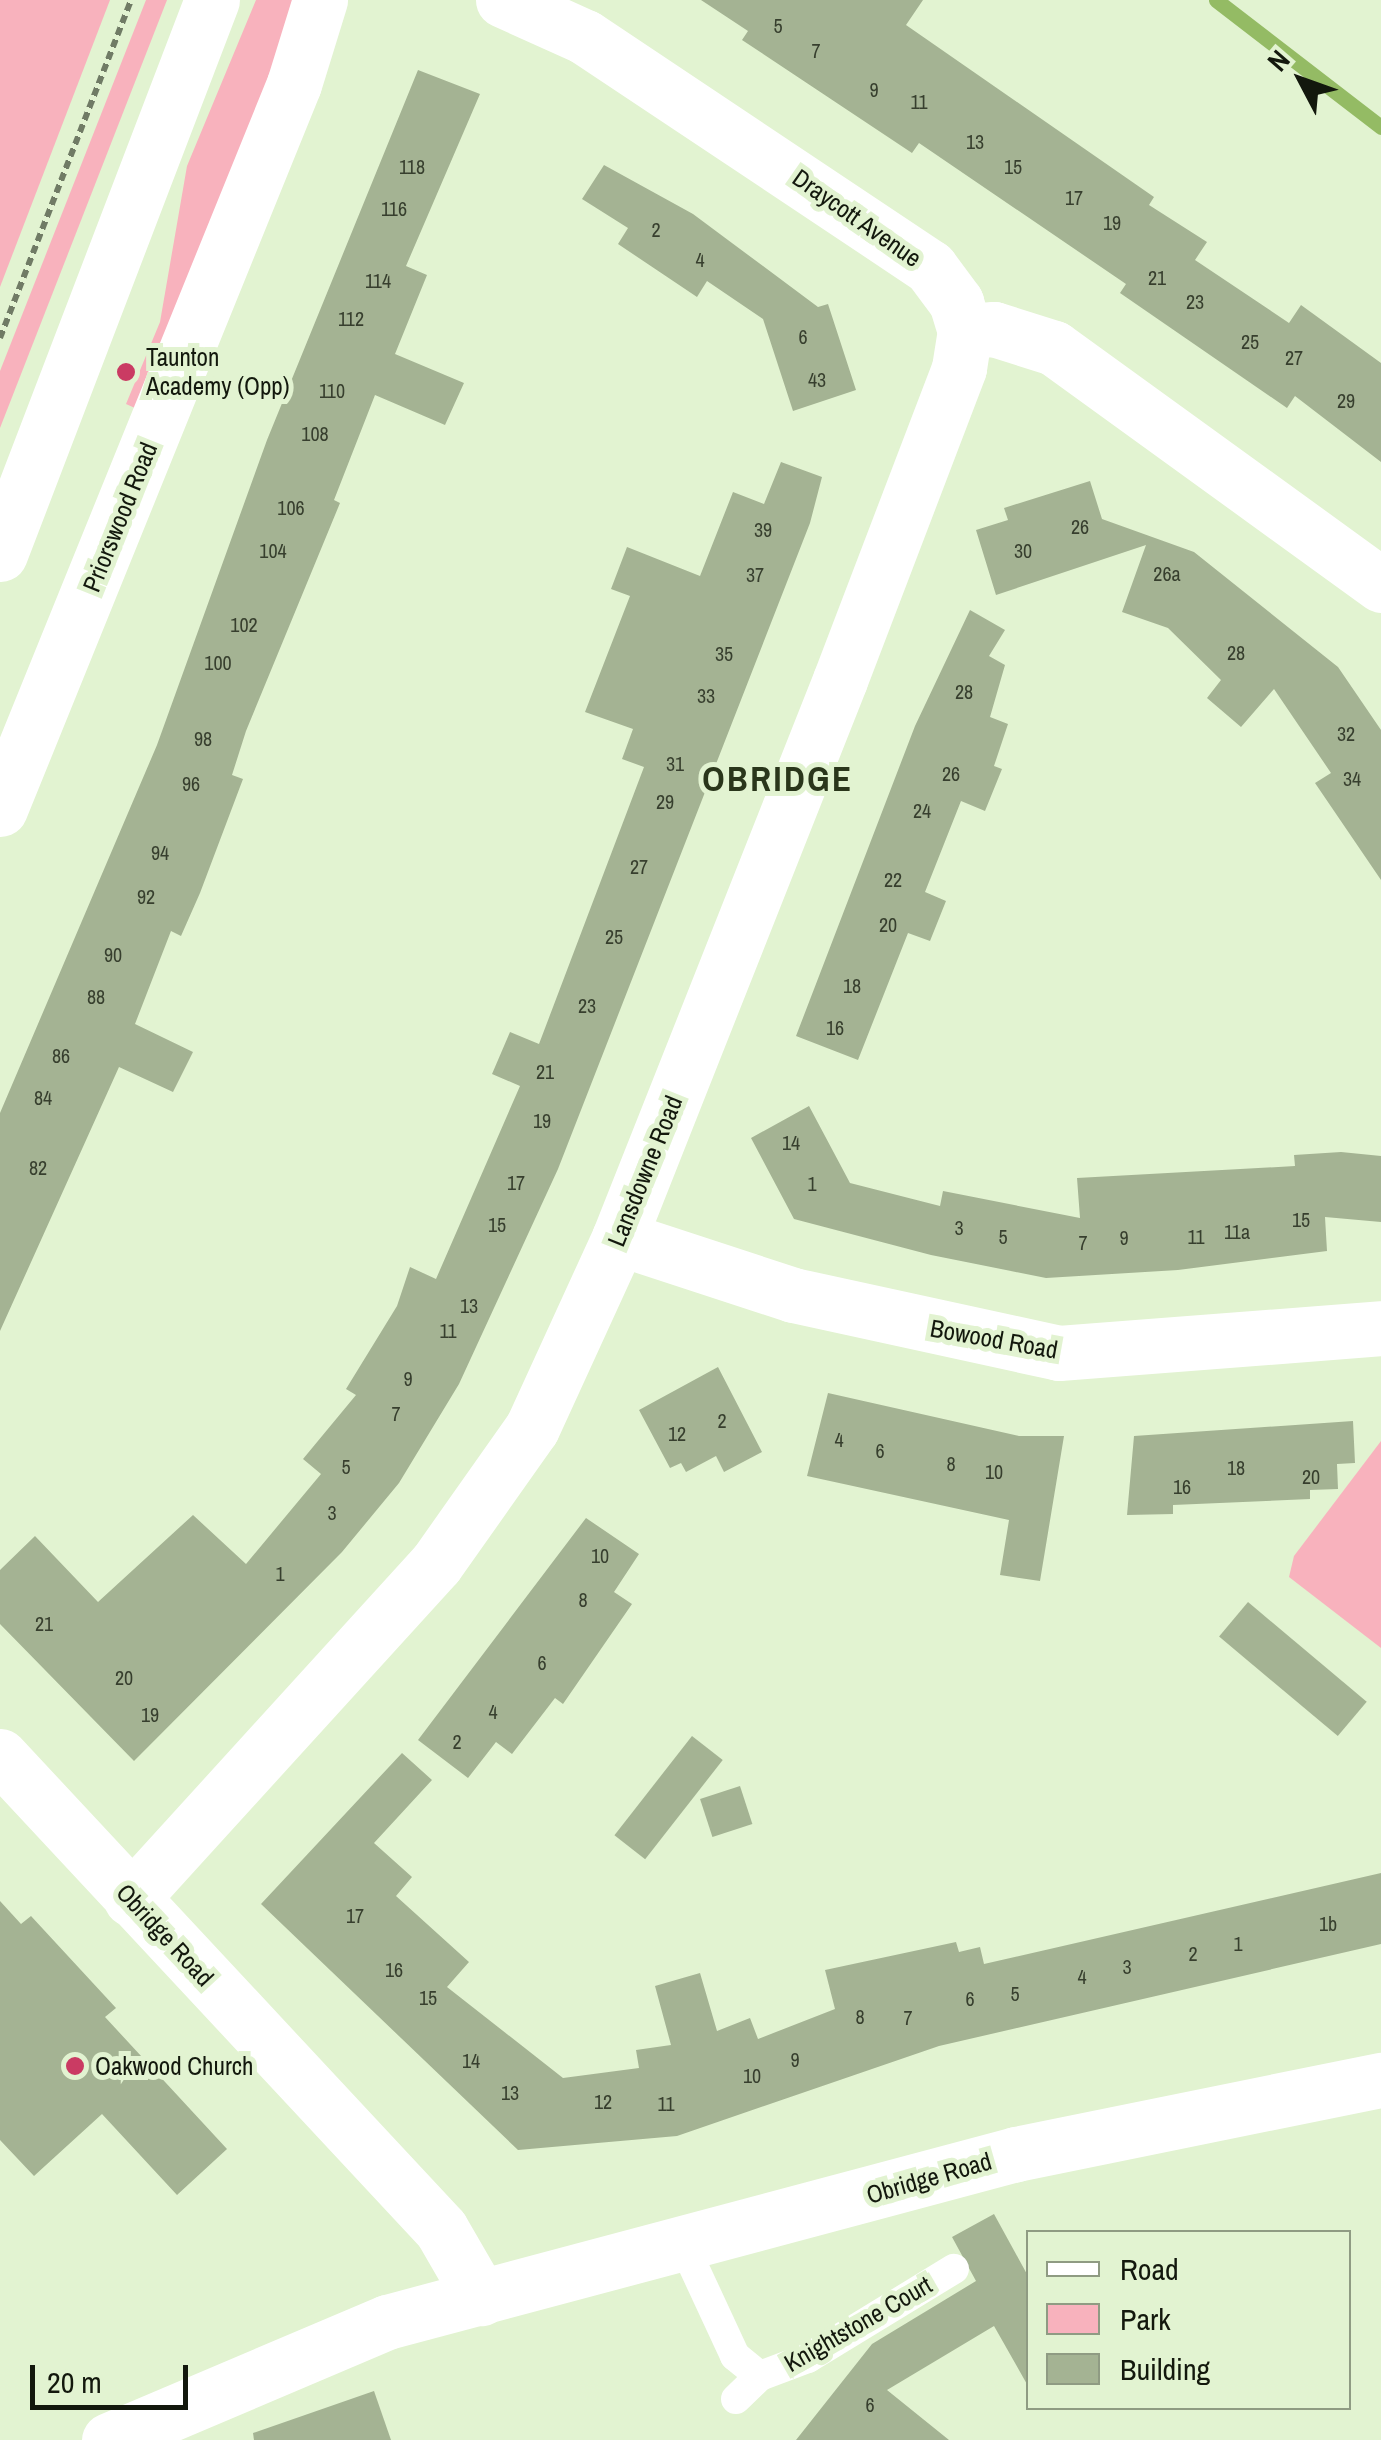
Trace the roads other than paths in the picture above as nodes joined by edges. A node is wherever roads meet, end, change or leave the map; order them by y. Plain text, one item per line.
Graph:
1 (212, 0) edge
2 (320, 0) edge
3 (502, 0) edge
4 (966, 331) junction
5 (0, 554) edge
6 (1381, 585) edge
7 (0, 808) edge
8 (619, 1238) junction
9 (1381, 1328) edge
10 (0, 1756) edge
11 (131, 1899) junction
12 (1381, 2080) edge
13 (684, 2246) junction
14 (954, 2268) dead end
15 (482, 2298) junction
16 (760, 2376) junction
17 (736, 2399) dead end
18 (109, 2440) edge

1 - 5 street
2 - 7 street, Priorswood Road
3 - 4 street, Draycott Avenue
4 - 6 street
4 - 8 street, Lansdowne Road
8 - 9 street, Bowood Road
8 - 11 street, Lansdowne Road
10 - 11 street, Obridge Road
11 - 15 street, Obridge Road
12 - 13 street, Obridge Road
13 - 15 street, Obridge Road
13 - 16 lane, Knightstone Court
14 - 16 lane, Knightstone Court
15 - 18 street, Obridge Road
16 - 17 lane, Knightstone Court

